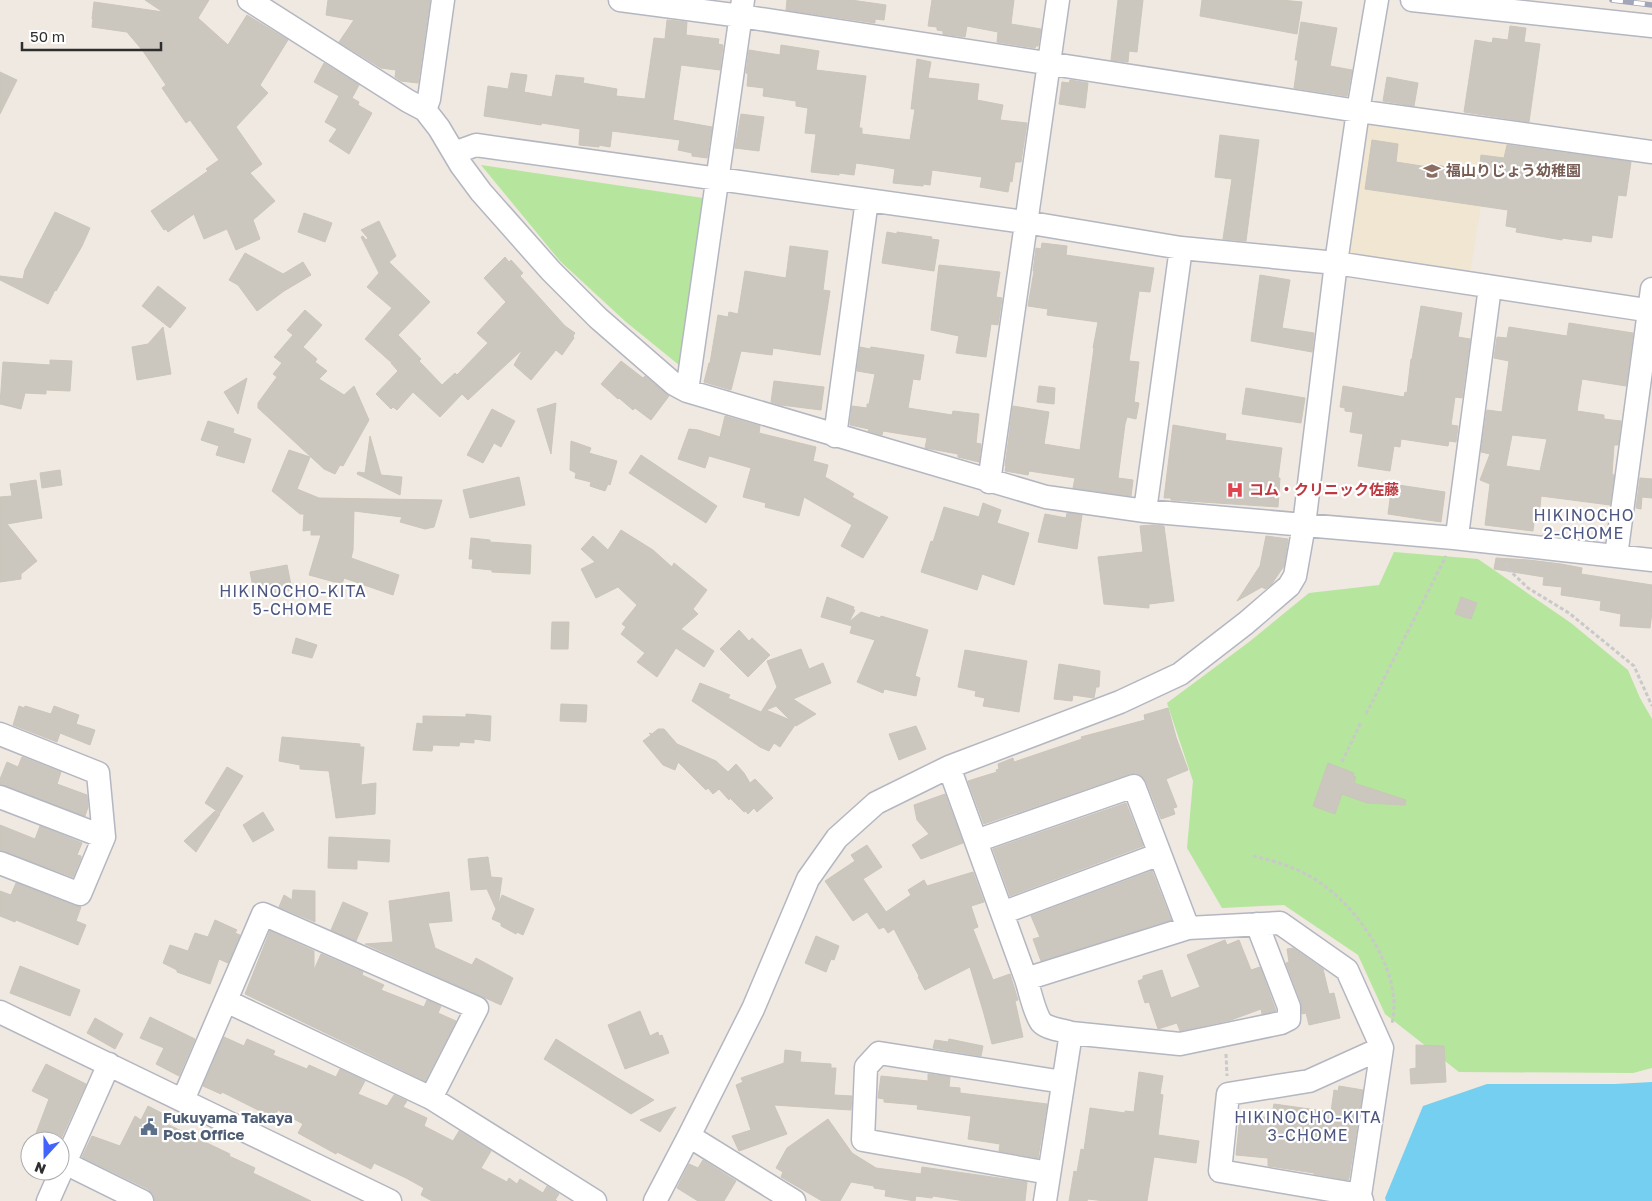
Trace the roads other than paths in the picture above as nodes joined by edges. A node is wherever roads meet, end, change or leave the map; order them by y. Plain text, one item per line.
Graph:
1 (249, 0) edge
2 (442, 0) edge
3 (620, 0) edge
4 (1058, 0) edge
5 (1377, 0) edge
6 (1412, 0) edge
7 (742, 8) edge
8 (1652, 26) edge
9 (1048, 64) junction
10 (425, 110) junction
11 (1358, 111) junction
12 (1652, 152) edge
13 (454, 153) junction
14 (717, 180) junction
15 (867, 200) junction
16 (1025, 222) junction
17 (1181, 248) junction
18 (1336, 263) junction
19 (1490, 286) junction
20 (1651, 304) edge
21 (687, 391) junction
22 (834, 436) junction
23 (989, 482) junction
24 (1145, 511) junction
25 (1304, 525) junction
26 (1450, 547) junction
27 (1616, 556) junction
28 (1652, 560) edge
29 (0, 734) edge
30 (949, 767) junction
31 (0, 797) edge
32 (104, 837) junction
33 (976, 841) junction
34 (1160, 854) junction
35 (0, 863) edge
36 (1002, 913) junction
37 (1257, 924) junction
38 (1188, 928) junction
39 (1026, 979) junction
40 (226, 1001) junction
41 (0, 1012) edge
42 (1072, 1032) junction
43 (1382, 1048) junction
44 (110, 1064) junction
45 (1063, 1082) junction
46 (431, 1098) junction
47 (183, 1100) junction
48 (689, 1136) junction
49 (70, 1152) edge
50 (70, 1165) edge
51 (1049, 1173) junction
52 (57, 1181) edge
53 (1361, 1198) edge
54 (48, 1201) edge
55 (142, 1201) edge
56 (390, 1201) edge
57 (595, 1201) edge
58 (655, 1201) edge
59 (794, 1201) edge
60 (1045, 1201) edge

1 - 10 street
2 - 10 street
3 - 7 street
4 - 9 street
5 - 11 street
6 - 8 street
7 - 9 street
7 - 14 street
9 - 11 street
9 - 16 street
10 - 13 street
11 - 12 street
11 - 18 street
13 - 14 street
13 - 21 street
14 - 15 street
14 - 21 street
15 - 16 street
15 - 22 street
16 - 17 street
16 - 23 street
17 - 18 street
17 - 24 street
18 - 19 street
18 - 25 street
19 - 20 street
19 - 26 street
20 - 27 street
21 - 22 street
22 - 23 street
23 - 24 street
24 - 25 street
25 - 26 street
25 - 30 street
26 - 27 street
27 - 28 street
29 - 32 street
30 - 33 street
30 - 48 street
31 - 32 street
32 - 35 street
33 - 34 street
33 - 36 street
34 - 36 street
34 - 38 street
36 - 39 street
37 - 38 street
37 - 42 street
37 - 43 street
38 - 39 street
39 - 42 street
40 - 46 street
40 - 46 street
40 - 47 street
41 - 44 street
42 - 45 street
43 - 53 street
43 - 53 street
44 - 47 street
44 - 49 street
45 - 51 street
45 - 51 street
46 - 57 street
47 - 56 street
48 - 58 street
48 - 59 street
50 - 55 street
51 - 60 street
52 - 54 street

